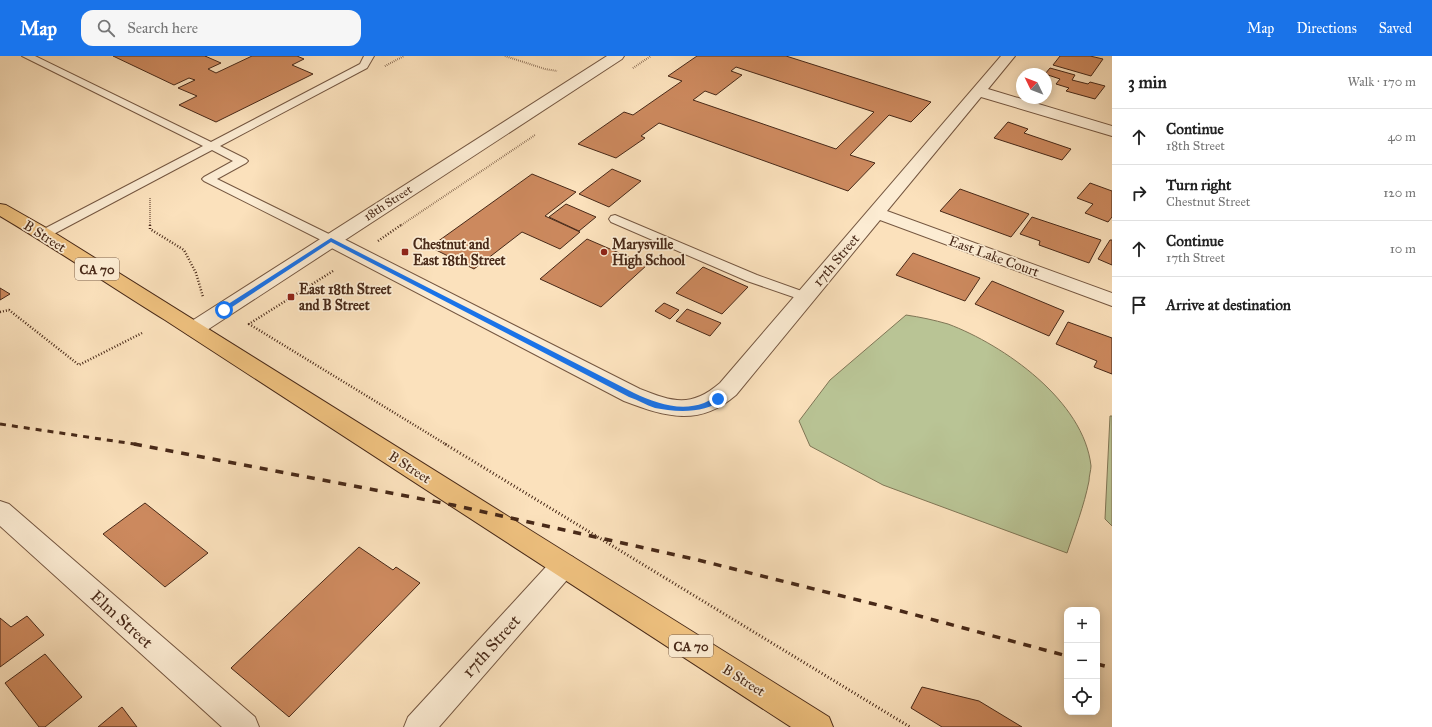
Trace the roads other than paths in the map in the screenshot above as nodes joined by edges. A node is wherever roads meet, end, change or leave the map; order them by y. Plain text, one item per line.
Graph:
1 (27, 56) edge
2 (369, 56) edge
3 (617, 56) edge
4 (1008, 56) edge
5 (978, 91) junction
6 (1112, 131) edge
7 (210, 147) junction
8 (0, 209) edge
9 (876, 213) junction
10 (615, 218) dead end
11 (44, 234) junction
12 (331, 240) junction
13 (805, 297) junction
14 (1112, 300) edge
15 (194, 329) junction
16 (0, 511) edge
17 (564, 565) junction
18 (244, 727) edge
19 (419, 727) edge
20 (818, 727) edge

1 - 7 lane
2 - 7 lane
3 - 12 street, 18th Street
4 - 5 street, 17th Street
5 - 6 street
5 - 9 street, 17th Street
7 - 11 lane
7 - 12 lane
8 - 11 highway, B Street / CA 70
9 - 13 street, 17th Street
9 - 14 street, East Lake Court
10 - 13 lane
11 - 15 highway, B Street / CA 70
12 - 13 street, 17th Street
12 - 15 street, 18th Street
15 - 17 highway, B Street / CA 70
16 - 18 street, Elm Street
17 - 19 street, 17th Street
17 - 20 highway, B Street / CA 70

